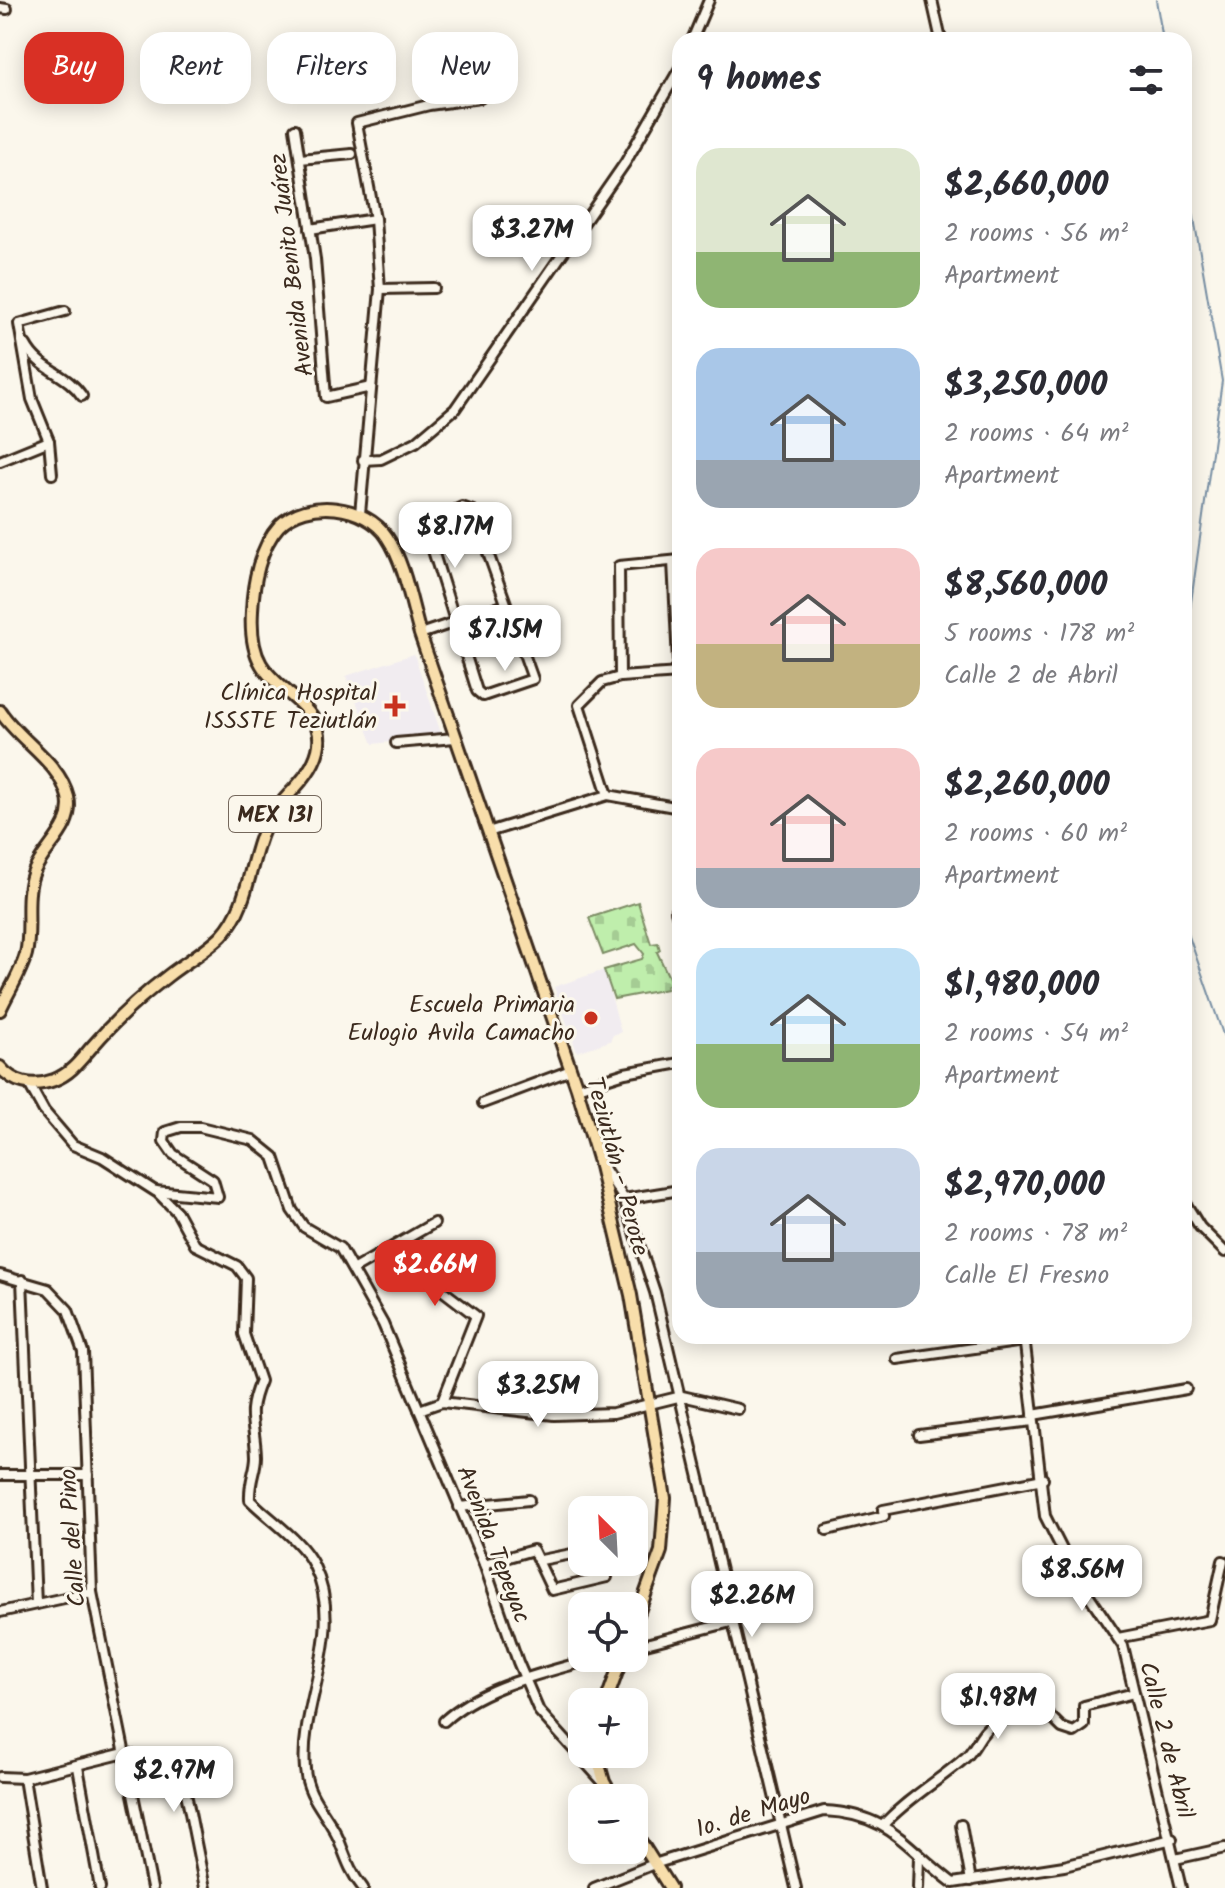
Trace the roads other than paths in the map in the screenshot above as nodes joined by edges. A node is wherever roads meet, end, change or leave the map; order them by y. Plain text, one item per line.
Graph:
1 (709, 0) edge
2 (932, 0) edge
3 (695, 32) edge
4 (939, 32) edge
5 (672, 82) edge
6 (436, 104) edge
7 (295, 129) dead end
8 (352, 154) dead end
9 (300, 159) junction
10 (375, 219) junction
11 (310, 229) junction
12 (434, 288) dead end
13 (380, 289) junction
14 (65, 311) dead end
15 (24, 341) junction
16 (371, 387) junction
17 (82, 396) dead end
18 (49, 441) junction
19 (0, 449) edge
20 (2, 460) edge
21 (363, 460) junction
22 (52, 474) dead end
23 (360, 514) junction
24 (672, 560) edge
25 (506, 605) junction
26 (455, 624) junction
27 (420, 634) junction
28 (672, 673) edge
29 (620, 677) junction
30 (0, 711) edge
31 (455, 738) junction
32 (396, 743) dead end
33 (608, 795) junction
34 (672, 807) edge
35 (488, 832) junction
36 (0, 1010) edge
37 (672, 1064) edge
38 (0, 1067) edge
39 (571, 1070) junction
40 (29, 1084) junction
41 (577, 1088) junction
42 (483, 1103) dead end
43 (599, 1162) junction
44 (155, 1191) junction
45 (672, 1191) edge
46 (624, 1199) junction
47 (1192, 1214) edge
48 (434, 1223) dead end
49 (1225, 1252) edge
50 (354, 1269) junction
51 (417, 1271) dead end
52 (0, 1275) edge
53 (22, 1280) junction
54 (988, 1344) edge
55 (1025, 1344) edge
56 (897, 1359) dead end
57 (1186, 1389) dead end
58 (682, 1396) junction
59 (442, 1402) junction
60 (648, 1404) junction
61 (738, 1409) dead end
62 (419, 1410) junction
63 (1033, 1418) junction
64 (919, 1435) dead end
65 (28, 1473) junction
66 (0, 1475) edge
67 (88, 1475) junction
68 (1043, 1479) junction
69 (529, 1500) dead end
70 (459, 1507) junction
71 (827, 1530) dead end
72 (568, 1555) edge
73 (541, 1560) junction
74 (1223, 1561) dead end
75 (484, 1564) junction
76 (607, 1577) dead end
77 (92, 1592) junction
78 (645, 1592) edge
79 (36, 1604) junction
80 (0, 1612) edge
81 (731, 1622) junction
82 (1118, 1638) junction
83 (648, 1643) edge
84 (568, 1666) edge
85 (525, 1679) junction
86 (1134, 1693) junction
87 (444, 1721) dead end
88 (125, 1753) junction
89 (78, 1767) junction
90 (600, 1768) edge
91 (0, 1777) edge
92 (24, 1778) junction
93 (604, 1782) joint
94 (781, 1822) junction
95 (884, 1824) junction
96 (961, 1825) dead end
97 (1172, 1839) junction
98 (1225, 1848) edge
99 (648, 1854) edge
100 (919, 1857) junction
101 (1175, 1859) junction
102 (654, 1864) junction
103 (1005, 1878) junction
104 (971, 1881) junction
105 (42, 1888) edge
106 (100, 1888) edge
107 (152, 1888) edge
108 (205, 1888) edge
109 (363, 1888) edge
110 (594, 1888) edge
111 (670, 1888) edge
112 (796, 1888) edge
113 (918, 1888) edge
114 (1006, 1888) edge
115 (1181, 1888) edge

1 - 3 street
2 - 4 street
5 - 21 street
6 - 10 street
7 - 9 street, Avenida Benito Juárez
8 - 9 street
9 - 11 street, Avenida Benito Juárez
10 - 11 street
10 - 13 street
11 - 16 street, Avenida Benito Juárez
12 - 13 street
13 - 16 street
14 - 15 street
15 - 17 street
15 - 18 street
16 - 21 street
18 - 20 street
18 - 22 street
19 - 20 street
21 - 23 street
23 - 27 main road, Teziutlán - Perote
23 - 40 main road, MEX 131
24 - 29 street
25 - 26 street
25 - 26 street
25 - 26 street
26 - 27 street
27 - 31 main road, Teziutlán - Perote
28 - 29 street
29 - 33 street
30 - 36 main road
31 - 32 street
31 - 35 main road, Teziutlán - Perote
33 - 34 street
33 - 35 street
35 - 39 main road, Teziutlán - Perote
37 - 41 street
38 - 40 main road
39 - 41 main road, Teziutlán - Perote
39 - 42 street
40 - 44 street, Avenida Tepeyac
41 - 43 main road, Teziutlán - Perote
43 - 46 street
43 - 60 main road, Teziutlán - Perote
44 - 50 street, Avenida Tepeyac
44 - 109 street
45 - 46 street
46 - 58 street
47 - 49 street
48 - 50 street
50 - 62 street, Avenida Tepeyac
51 - 59 street
52 - 53 street, Calle del Pino
53 - 65 street
53 - 67 street, Calle del Pino
54 - 56 street
55 - 63 street, Calle 2 de Abril
57 - 63 street
58 - 60 street
58 - 61 street
58 - 81 street
59 - 60 street
59 - 62 street
60 - 78 main road, Teziutlán - Perote
62 - 70 street, Avenida Tepeyac
63 - 64 street
63 - 68 street, Calle 2 de Abril
65 - 66 street
65 - 67 street
65 - 79 street
67 - 77 street, Calle del Pino
68 - 71 street
68 - 82 street, Calle 2 de Abril
69 - 70 street
70 - 75 street, Avenida Tepeyac
72 - 73 street
73 - 75 street
73 - 76 street
74 - 82 street
75 - 85 street, Avenida Tepeyac
77 - 79 street
77 - 88 street, Calle del Pino
79 - 80 street
81 - 83 street
81 - 94 street
82 - 86 street, Calle 2 de Abril
84 - 85 street
85 - 87 street
85 - 93 street, Avenida Tepeyac
86 - 95 street
86 - 97 street, Calle 2 de Abril
88 - 89 street
88 - 107 street, Calle del Pino
88 - 108 street
89 - 92 street
89 - 106 street
90 - 93 main road
91 - 92 street
92 - 105 street
94 - 95 street, 1o. de Mayo
94 - 102 street, 1o. de Mayo
94 - 112 street
95 - 100 street, 1o. de Mayo
96 - 104 street
97 - 101 street, Calle 2 de Abril
97 - 103 street, 1o. de Mayo
98 - 101 street
99 - 102 main road
100 - 104 street, 1o. de Mayo
100 - 113 street
101 - 115 street, Calle 2 de Abril
102 - 110 street, 1o. de Mayo
102 - 111 main road
103 - 104 street, 1o. de Mayo
103 - 114 street

